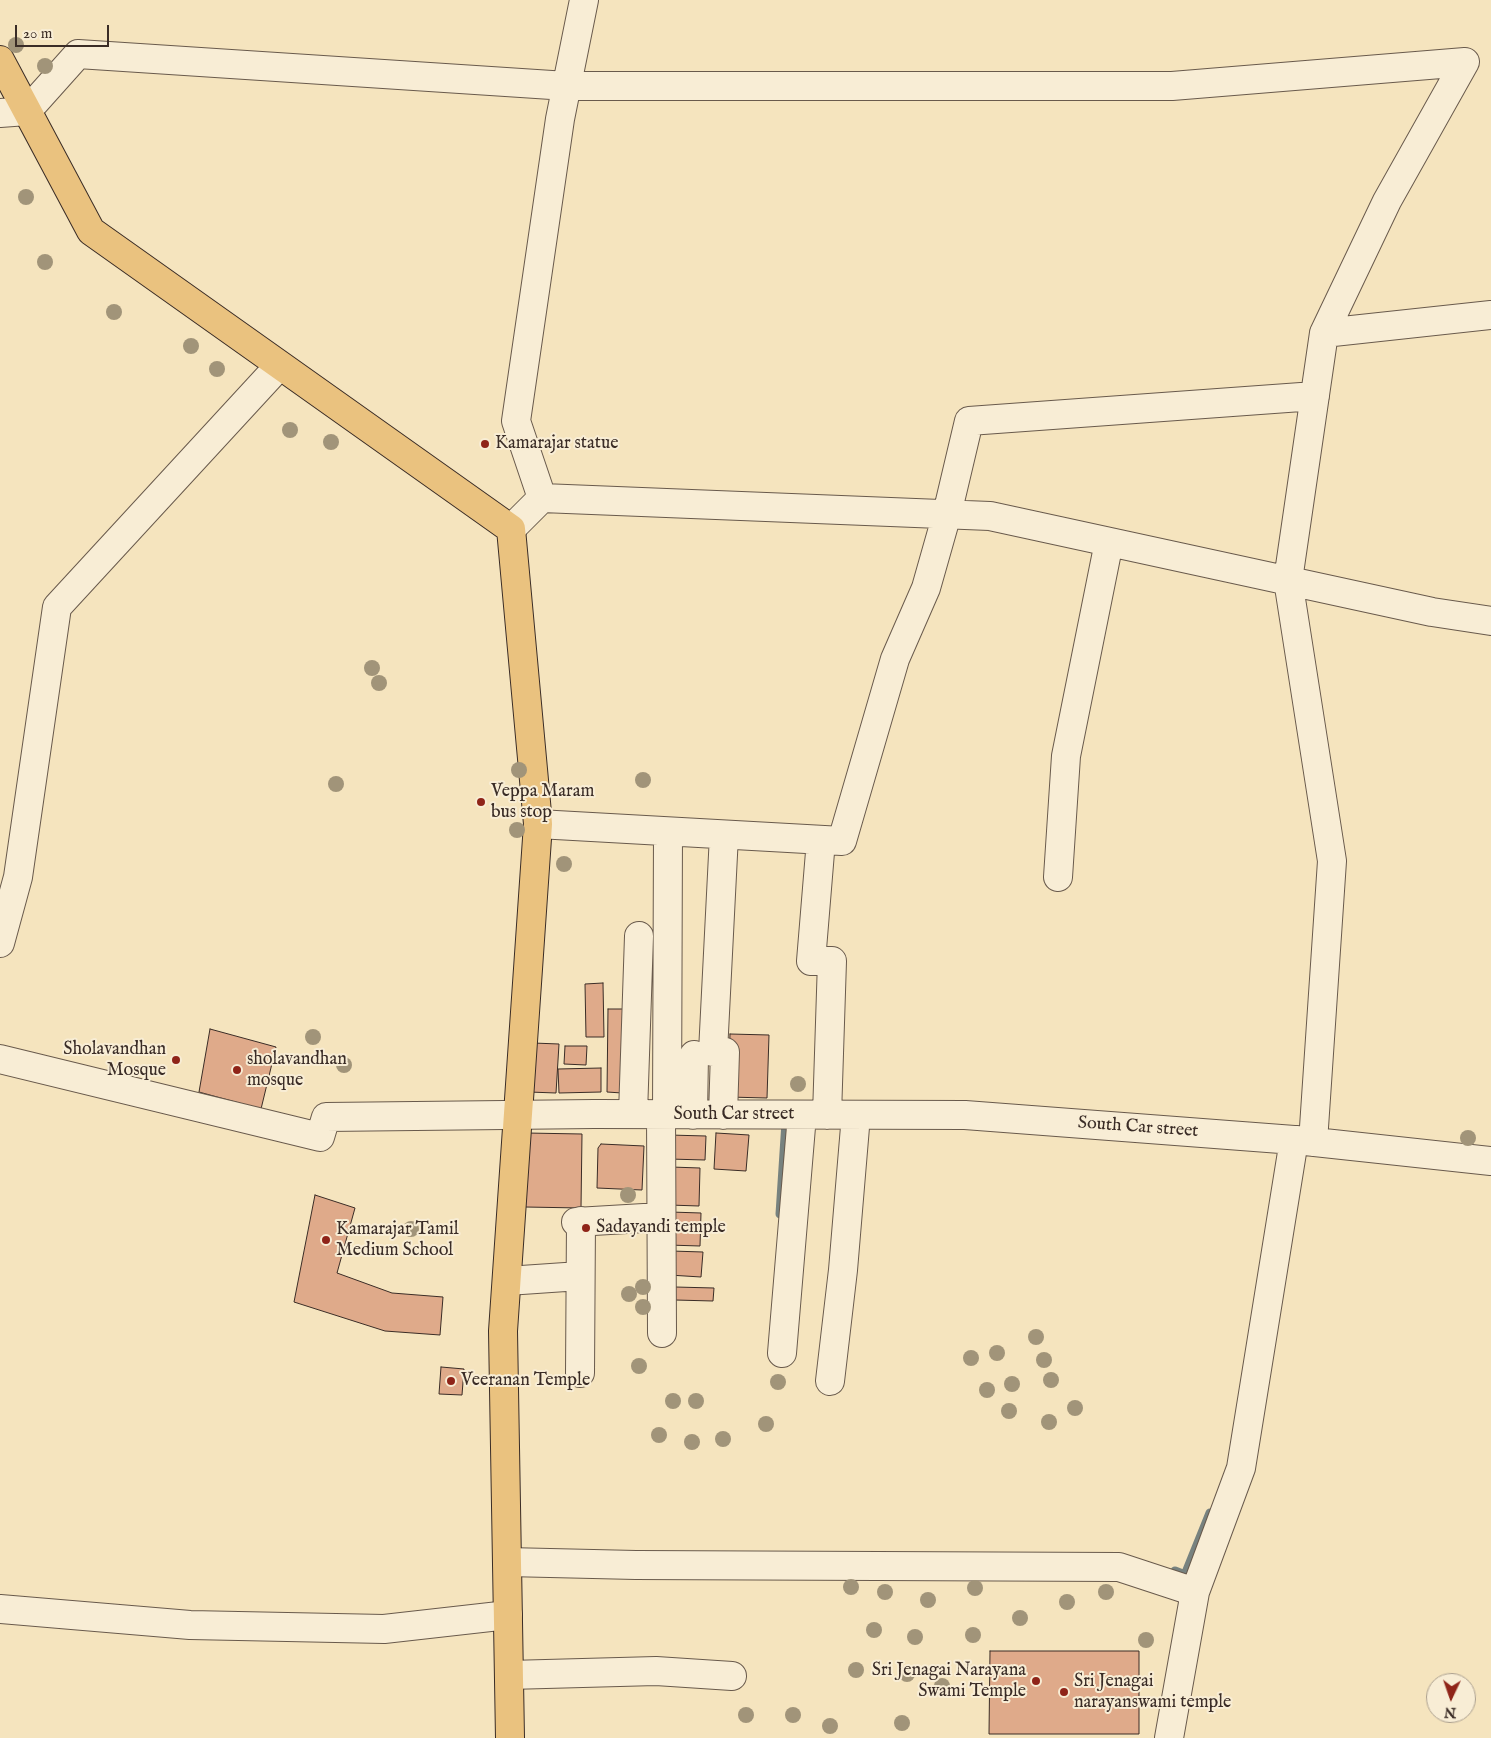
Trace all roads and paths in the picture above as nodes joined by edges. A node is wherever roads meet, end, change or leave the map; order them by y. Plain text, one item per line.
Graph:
1 (584, 0) edge
2 (0, 60) edge
3 (567, 86) junction
4 (27, 111) junction
5 (0, 113) edge
6 (1491, 314) edge
7 (1324, 333) junction
8 (279, 366) junction
9 (1315, 396) junction
10 (542, 498) junction
11 (947, 514) junction
12 (511, 529) junction
13 (1109, 542) junction
14 (1288, 580) junction
15 (1491, 621) edge
16 (538, 824) junction
17 (668, 832) junction
18 (724, 834) junction
19 (821, 840) junction
20 (1058, 877) dead end
21 (639, 936) dead end
22 (0, 943) edge
23 (694, 1055) dead end
24 (0, 1059) edge
25 (633, 1114) junction
26 (723, 1114) junction
27 (674, 1115) junction
28 (814, 1115) junction
29 (856, 1115) junction
30 (518, 1116) junction
31 (1304, 1141) junction
32 (1491, 1161) edge
33 (661, 1217) junction
34 (580, 1276) junction
35 (507, 1281) junction
36 (662, 1333) dead end
37 (782, 1353) dead end
38 (580, 1373) dead end
39 (830, 1380) dead end
40 (507, 1562) junction
41 (1195, 1592) junction
42 (0, 1609) edge
43 (508, 1615) junction
44 (509, 1675) junction
45 (732, 1676) dead end
46 (510, 1738) edge
47 (1169, 1738) edge

1 - 3 street
2 - 4 main road
3 - 4 street
3 - 7 street
3 - 10 street
4 - 5 street
4 - 8 main road
6 - 7 street
7 - 9 street
8 - 12 main road
8 - 22 street
9 - 11 street
9 - 14 street
10 - 11 street
10 - 12 street
11 - 13 street
11 - 19 street
12 - 16 main road
13 - 14 street
13 - 20 street
14 - 15 street
14 - 31 street
16 - 17 street
16 - 30 main road
17 - 18 street
17 - 27 street
18 - 19 street
18 - 26 street
19 - 28 street
21 - 25 street
23 - 27 street
24 - 30 street, South Car street
25 - 27 street, South Car street
25 - 30 street, South Car street
26 - 27 street, South Car street
26 - 28 street, South Car street
27 - 33 street
28 - 29 street, South Car street
28 - 37 street
29 - 31 street, South Car street
29 - 39 street
30 - 35 main road
31 - 32 street, South Car street
31 - 41 street
33 - 34 street
33 - 36 street
34 - 35 street
34 - 38 street
35 - 40 main road
40 - 41 street
40 - 43 main road
41 - 47 street
42 - 43 street
43 - 44 main road
44 - 45 street
44 - 46 main road

